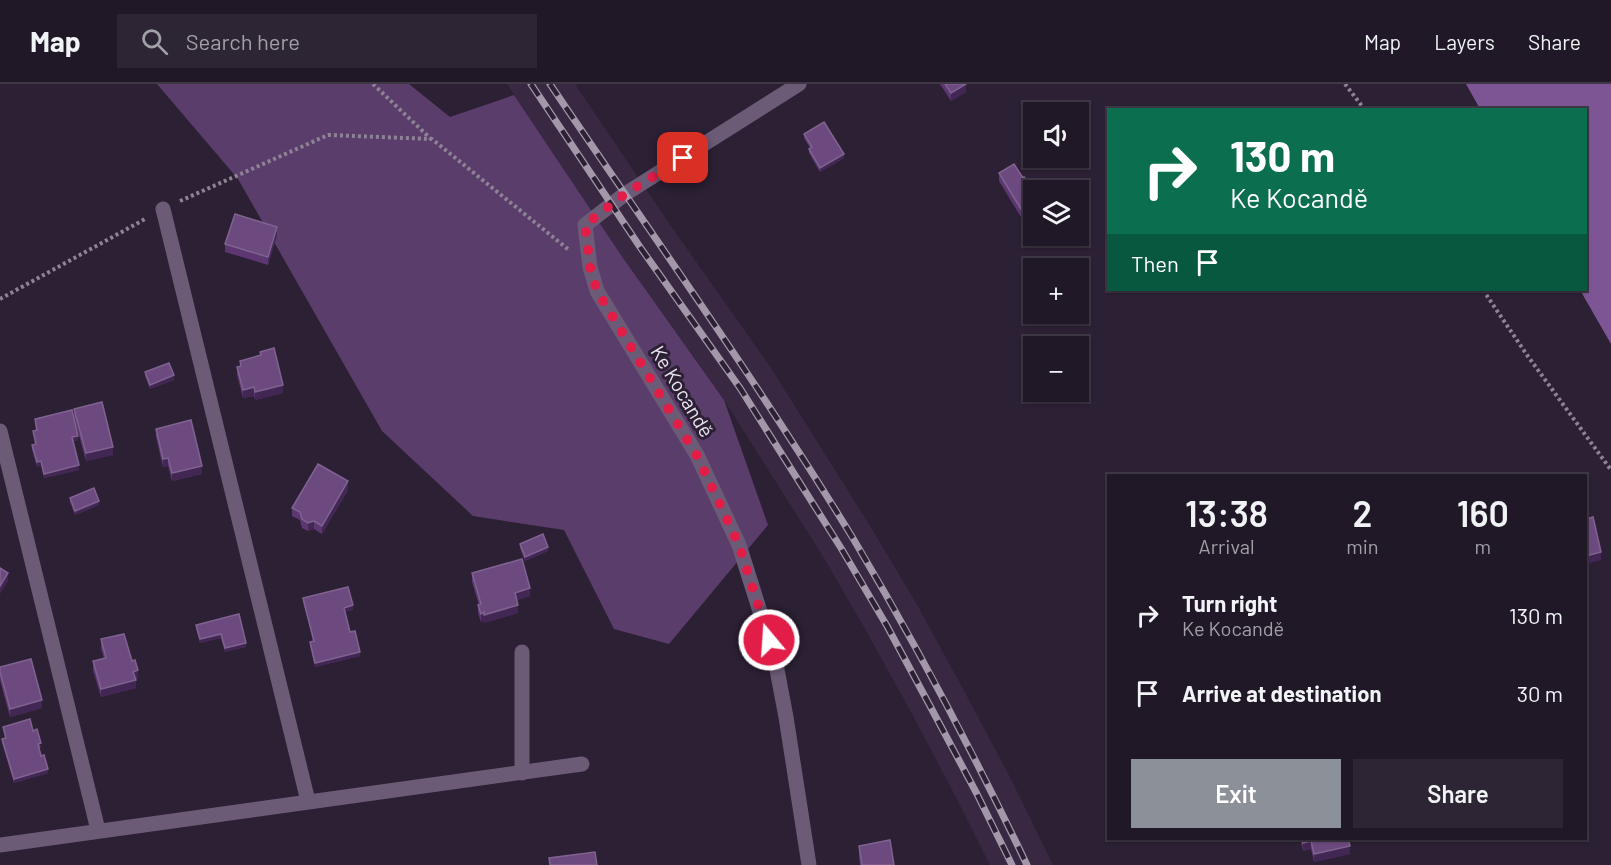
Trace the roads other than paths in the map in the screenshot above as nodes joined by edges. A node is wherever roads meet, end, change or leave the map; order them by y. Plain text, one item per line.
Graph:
1 (799, 84) edge
2 (163, 209) road end
3 (0, 430) edge
4 (522, 652) dead end
5 (582, 764) dead end
6 (522, 773) junction
7 (308, 801) junction
8 (98, 830) junction
9 (0, 845) edge
10 (809, 865) edge

1 - 10 street, Ke Kocandě
2 - 7 street
3 - 8 street
4 - 6 street
5 - 6 street
6 - 7 street
7 - 8 street
8 - 9 street

